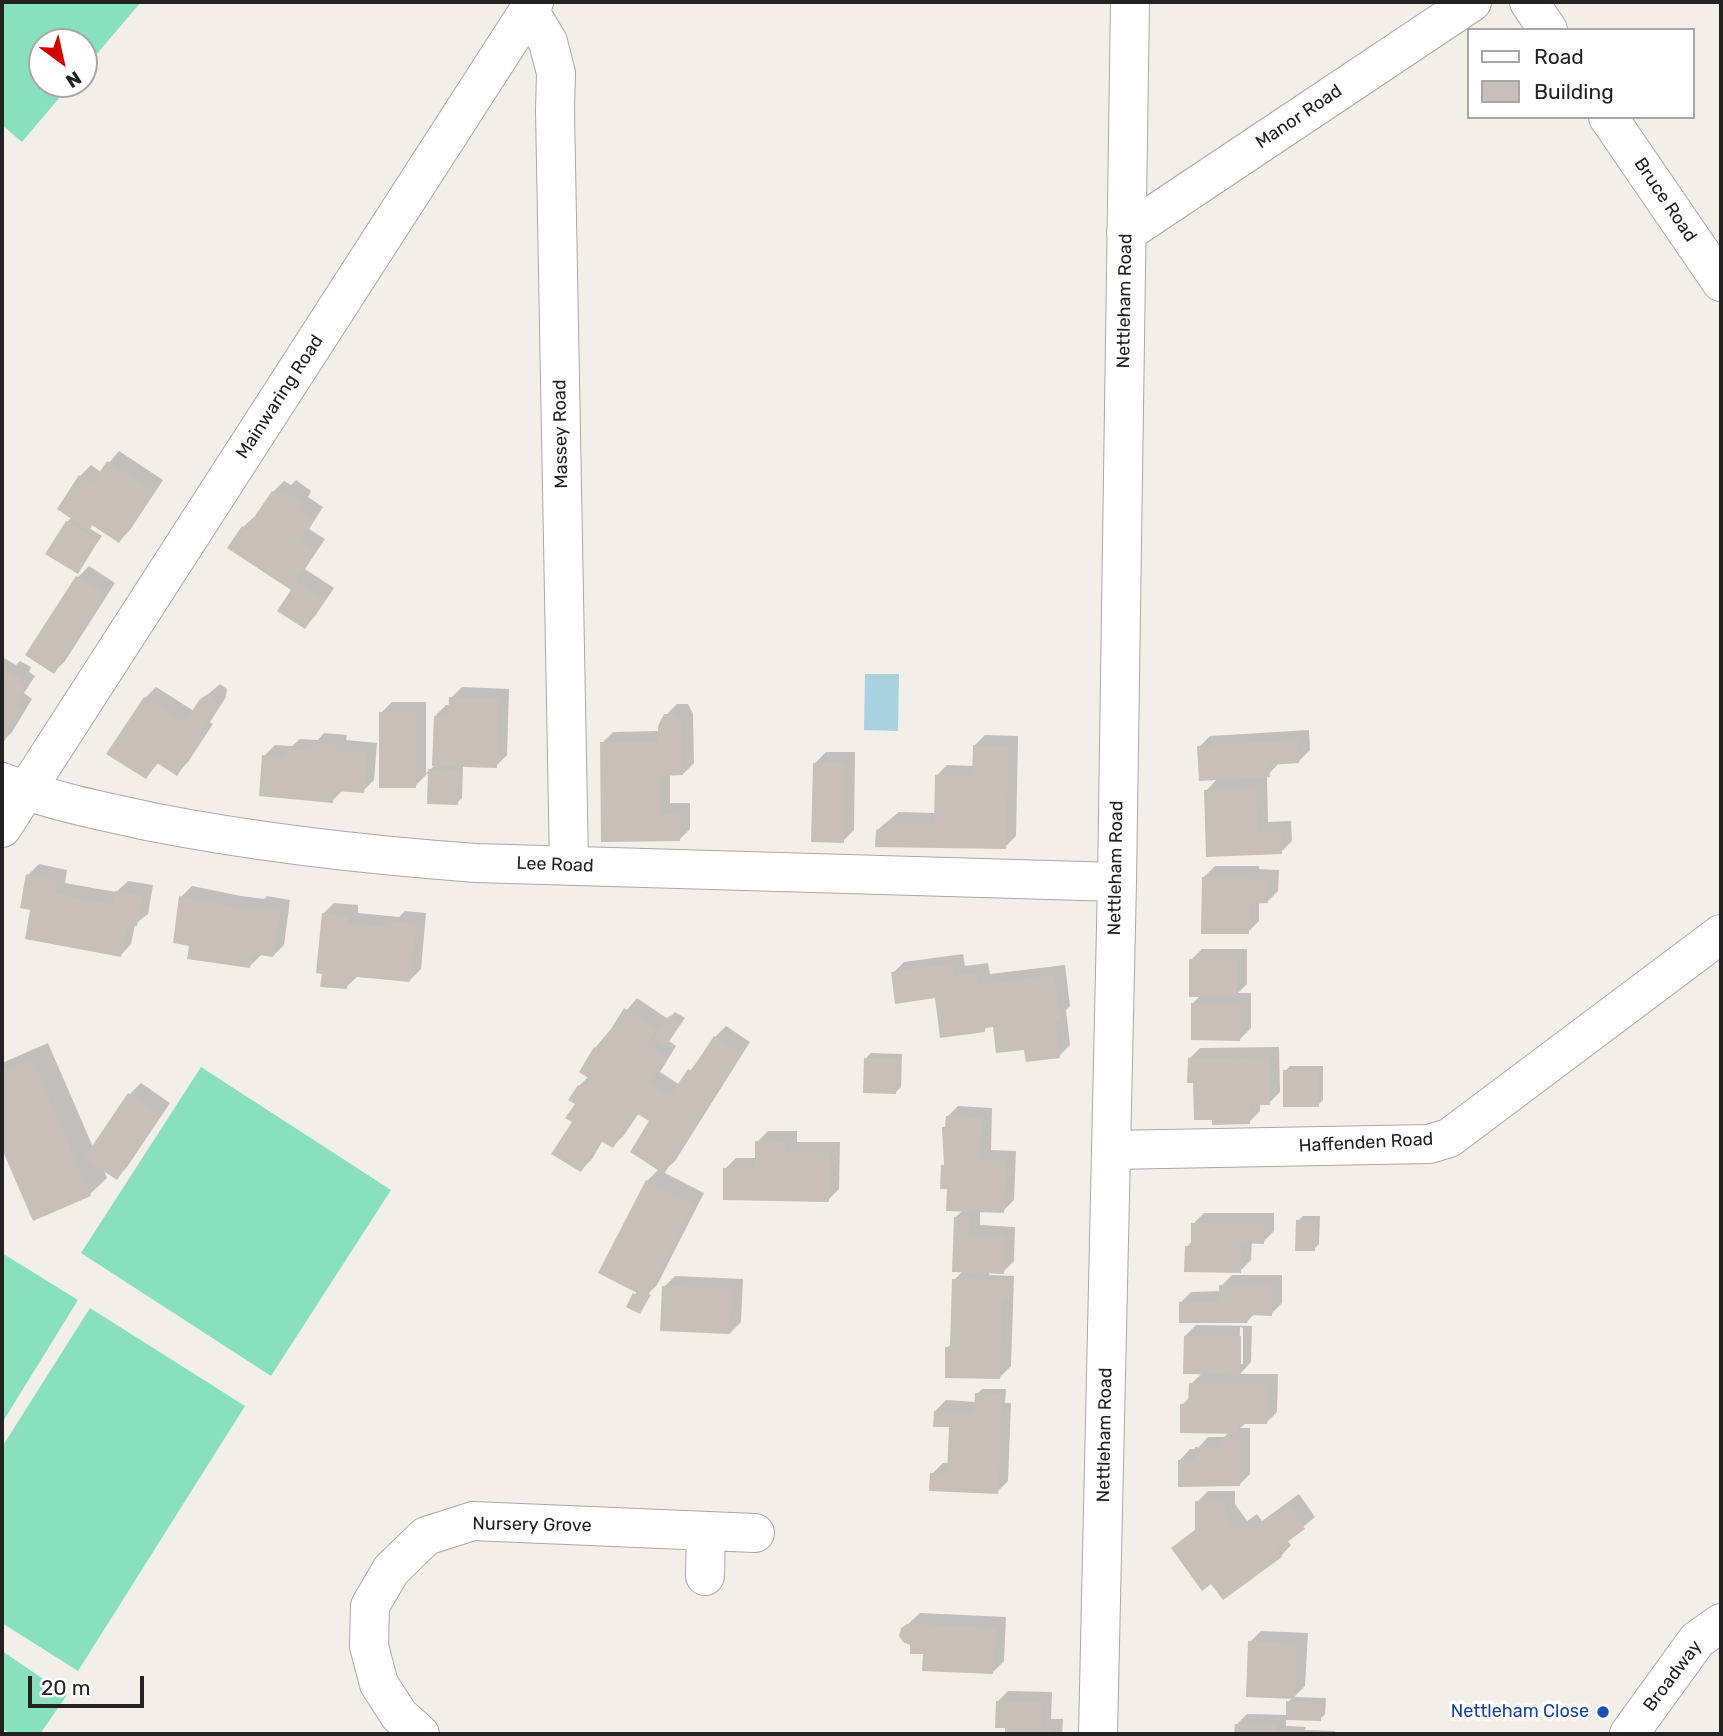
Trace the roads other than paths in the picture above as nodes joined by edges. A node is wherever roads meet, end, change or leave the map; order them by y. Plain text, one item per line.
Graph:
1 (1130, 2) edge
2 (1472, 2) edge
3 (1529, 2) edge
4 (532, 6) edge
5 (1547, 28) edge
6 (1609, 119) edge
7 (1126, 233) junction
8 (1721, 282) edge
9 (14, 787) edge
10 (2, 828) edge
11 (569, 865) junction
12 (1116, 881) junction
13 (1721, 934) edge
14 (1111, 1150) junction
15 (706, 1532) junction
16 (755, 1533) dead end
17 (705, 1576) dead end
18 (1721, 1623) edge
19 (420, 1734) edge
20 (1098, 1734) edge
21 (1629, 1734) edge

1 - 7 street, Nettleham Road
2 - 7 street, Manor Road
3 - 5 street
4 - 9 street, Mainwaring Road
4 - 11 street, Massey Road
6 - 8 street, Bruce Road
7 - 12 street, Nettleham Road
9 - 10 street, Mainwaring Road
9 - 11 street, Lee Road
11 - 12 street, Lee Road
12 - 14 street, Nettleham Road
13 - 14 street, Haffenden Road
14 - 20 street, Nettleham Road
15 - 16 street, Nursery Grove
15 - 17 street
15 - 19 street, Nursery Grove
18 - 21 street, Broadway

